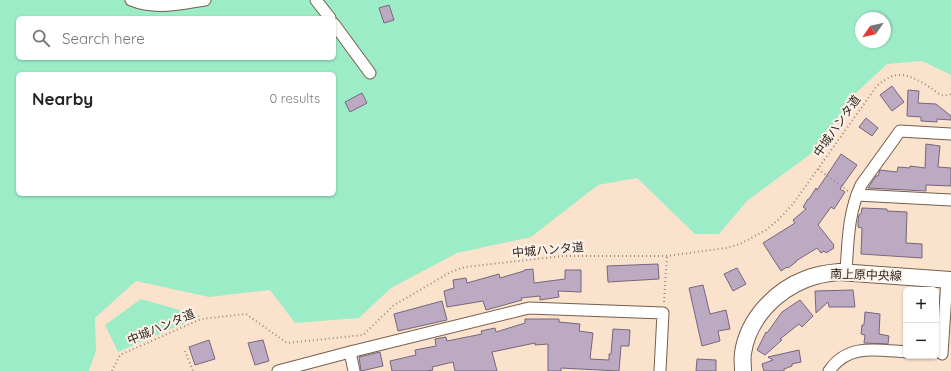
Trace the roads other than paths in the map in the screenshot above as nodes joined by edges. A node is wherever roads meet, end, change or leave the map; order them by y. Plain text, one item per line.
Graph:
1 (130, 0) edge
2 (205, 0) edge
3 (316, 0) edge
4 (328, 16) edge
5 (336, 27) edge
6 (370, 73) dead end
7 (951, 134) edge
8 (857, 195) junction
9 (951, 200) edge
10 (846, 272) junction
11 (949, 279) edge
12 (350, 352) junction
13 (903, 352) edge
14 (943, 354) edge
15 (278, 371) edge
16 (354, 371) edge
17 (660, 371) edge
18 (743, 371) edge
19 (829, 371) edge

1 - 2 street
3 - 4 street
5 - 6 street
7 - 8 street
8 - 9 street
8 - 10 street
10 - 11 street, 南上原中央線
10 - 18 street, 南上原中央線
11 - 14 street
12 - 15 street
12 - 16 street
12 - 17 street
13 - 19 street

